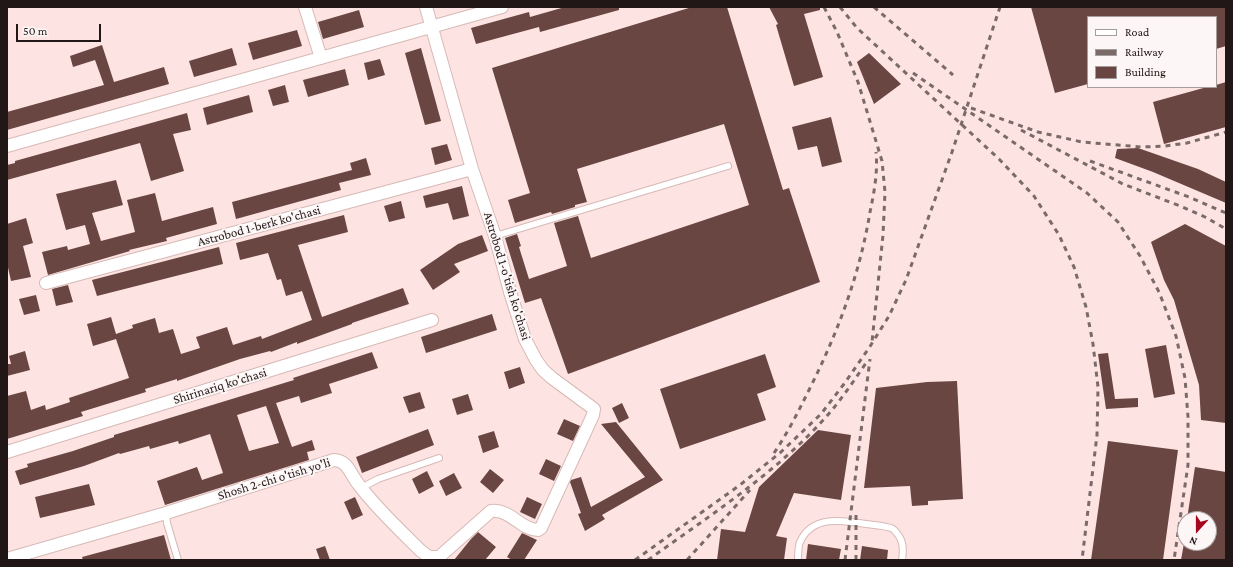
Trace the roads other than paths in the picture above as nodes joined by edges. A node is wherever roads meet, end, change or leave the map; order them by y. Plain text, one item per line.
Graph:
1 (305, 7) edge
2 (426, 7) edge
3 (502, 7) edge
4 (431, 27) junction
5 (320, 58) junction
6 (7, 146) edge
7 (728, 166) dead end
8 (472, 169) junction
9 (495, 236) junction
10 (46, 283) dead end
11 (432, 320) dead end
12 (7, 452) edge
13 (439, 458) dead end
14 (361, 488) junction
15 (166, 513) junction
16 (532, 529) joint
17 (7, 558) edge
18 (178, 560) edge
19 (798, 560) edge
20 (902, 560) edge

1 - 5 street
2 - 4 street, Astrobod 1-o'tish ko'chasi
3 - 4 street
4 - 5 street
4 - 8 street, Astrobod 1-o'tish ko'chasi
5 - 6 street
7 - 9 lane
8 - 9 street, Astrobod 1-o'tish ko'chasi
8 - 10 street, Astrobod 1-berk ko'chasi
9 - 16 street, Astrobod 1-o'tish ko'chasi
11 - 12 street, Shirinariq ko'chasi
13 - 14 lane
14 - 15 street, Shosh 2-chi o'tish yo'li
14 - 16 street, Shosh 2-chi o'tish yo'li
15 - 17 street, Shosh 2-chi o'tish yo'li
15 - 18 lane
19 - 20 lane

